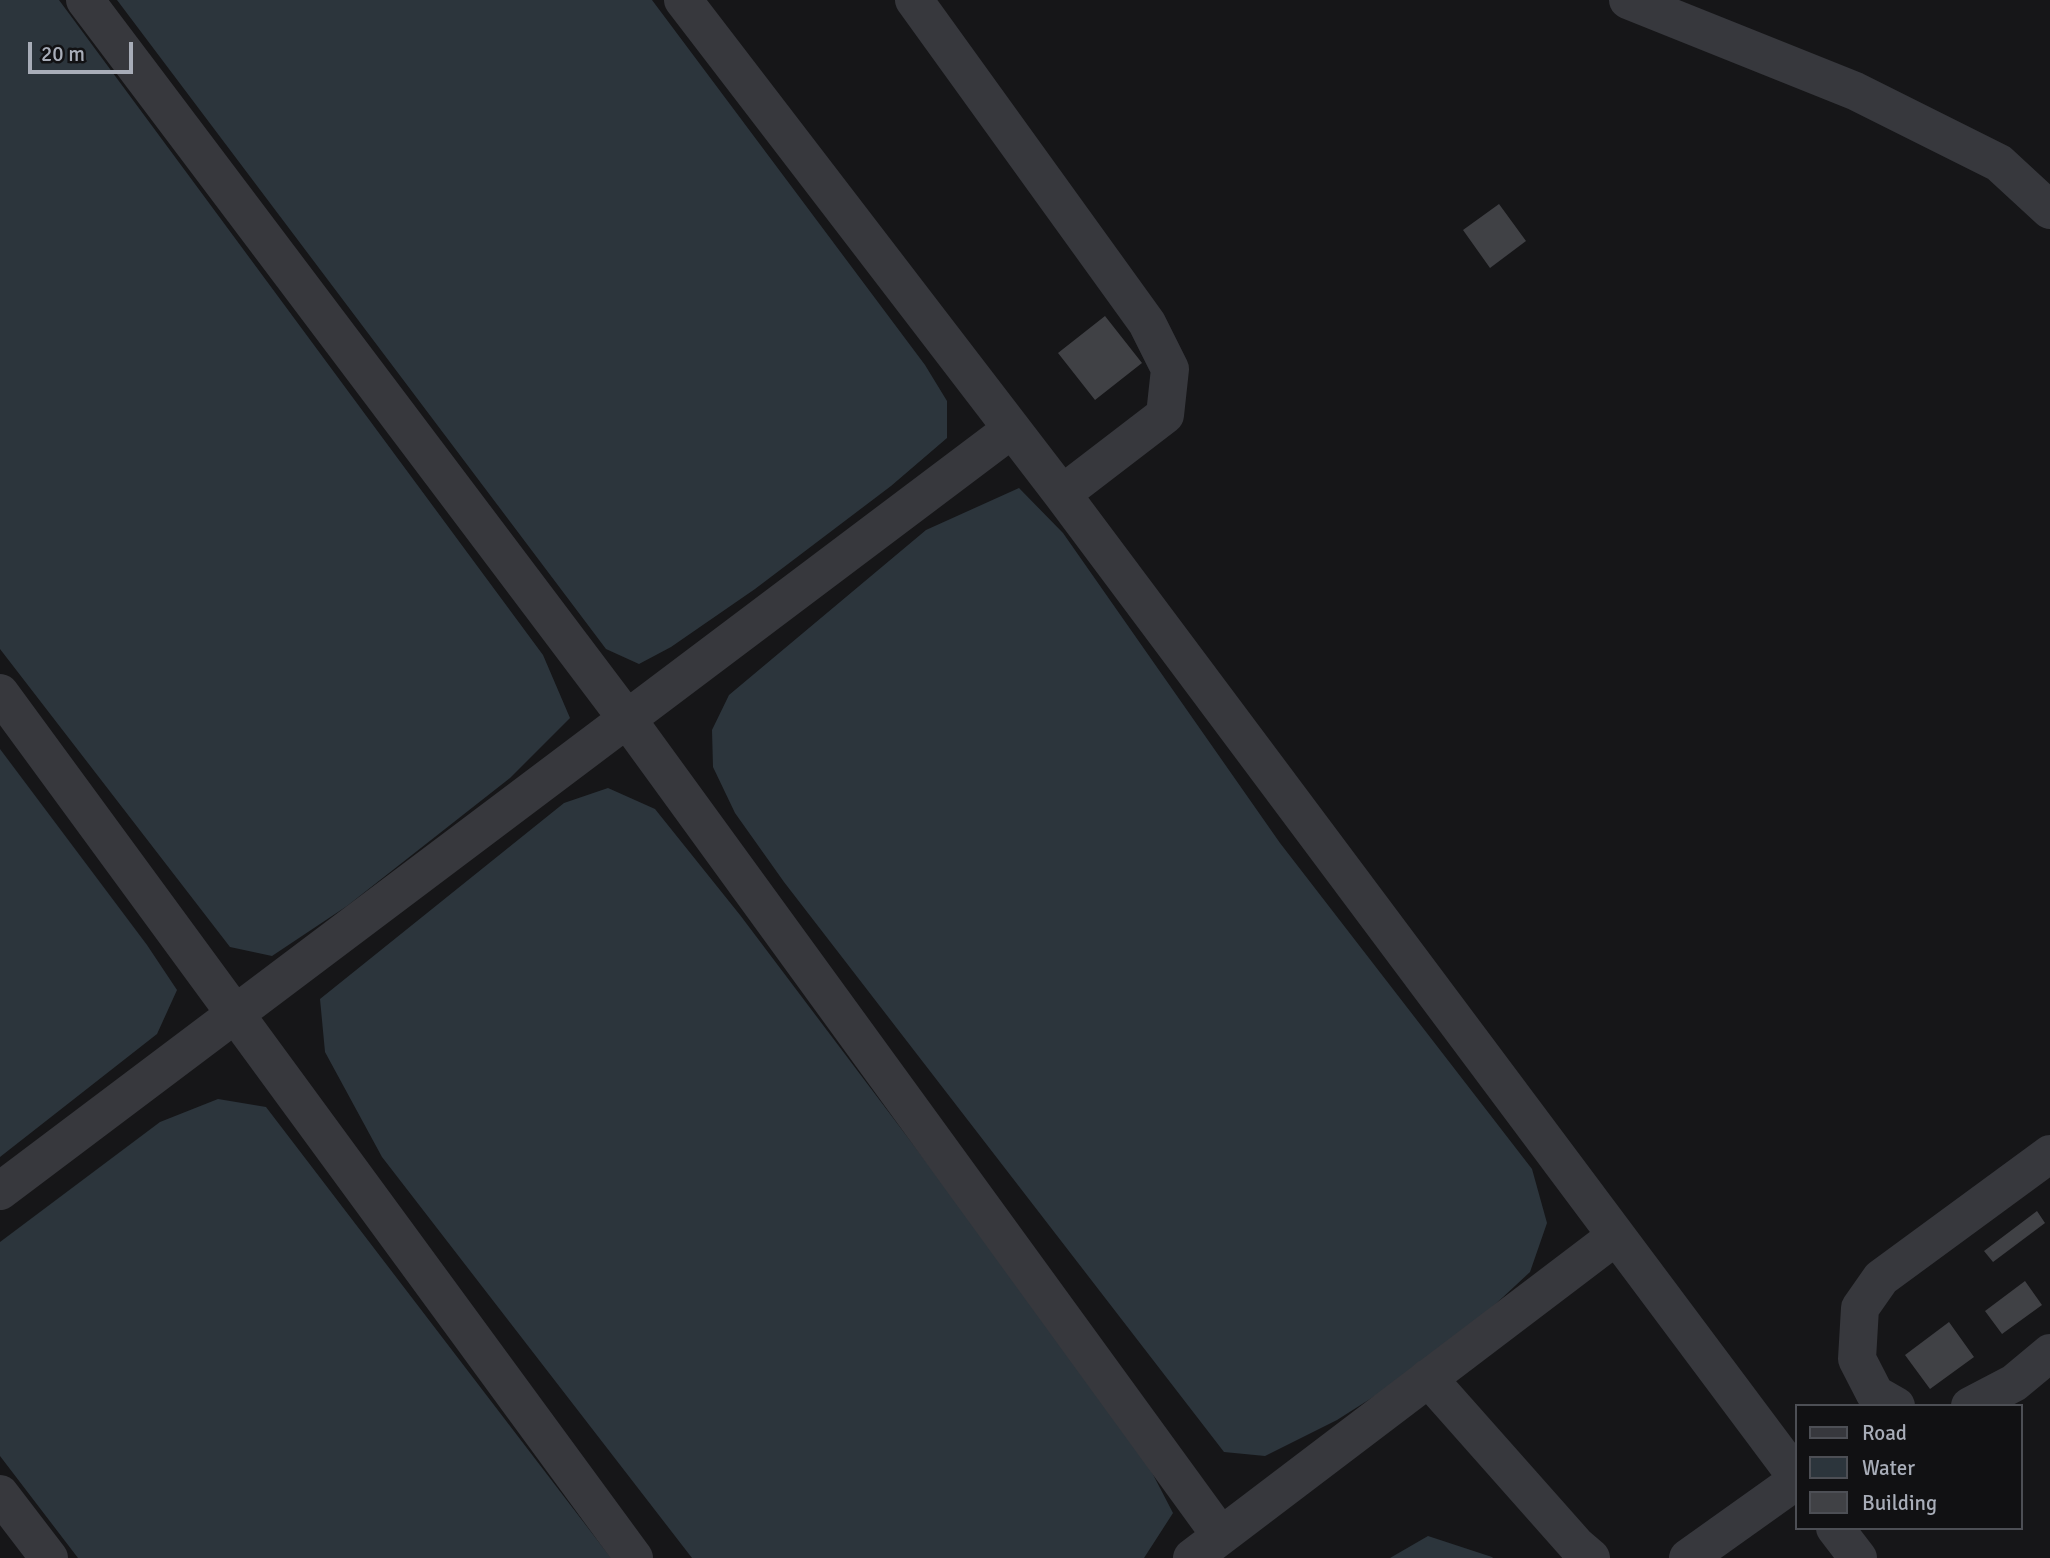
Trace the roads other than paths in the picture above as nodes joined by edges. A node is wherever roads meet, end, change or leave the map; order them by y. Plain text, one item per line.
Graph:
1 (85, 0) edge
2 (683, 0) edge
3 (914, 0) edge
4 (1628, 0) edge
5 (2050, 210) edge
6 (1012, 429) junction
7 (1062, 495) junction
8 (0, 693) edge
9 (627, 719) junction
10 (235, 1014) junction
11 (2050, 1154) edge
12 (0, 1191) edge
13 (1616, 1236) junction
14 (2050, 1353) edge
15 (1428, 1378) junction
16 (1892, 1404) edge
17 (1974, 1404) edge
18 (1794, 1475) edge
19 (1794, 1479) edge
20 (0, 1494) edge
21 (1837, 1530) edge
22 (1206, 1547) edge
23 (48, 1558) edge
24 (634, 1558) edge
25 (1591, 1558) edge
26 (1688, 1558) edge
27 (1858, 1558) edge

1 - 9 lane
2 - 6 lane
3 - 7 lane
4 - 5 lane
6 - 7 lane
6 - 9 lane
7 - 13 lane
8 - 10 lane
9 - 10 lane
9 - 22 lane
10 - 12 lane
10 - 24 lane
11 - 16 lane
13 - 15 lane
13 - 18 lane
14 - 17 lane
15 - 22 lane
15 - 25 lane
19 - 26 lane
20 - 23 lane
21 - 27 lane

